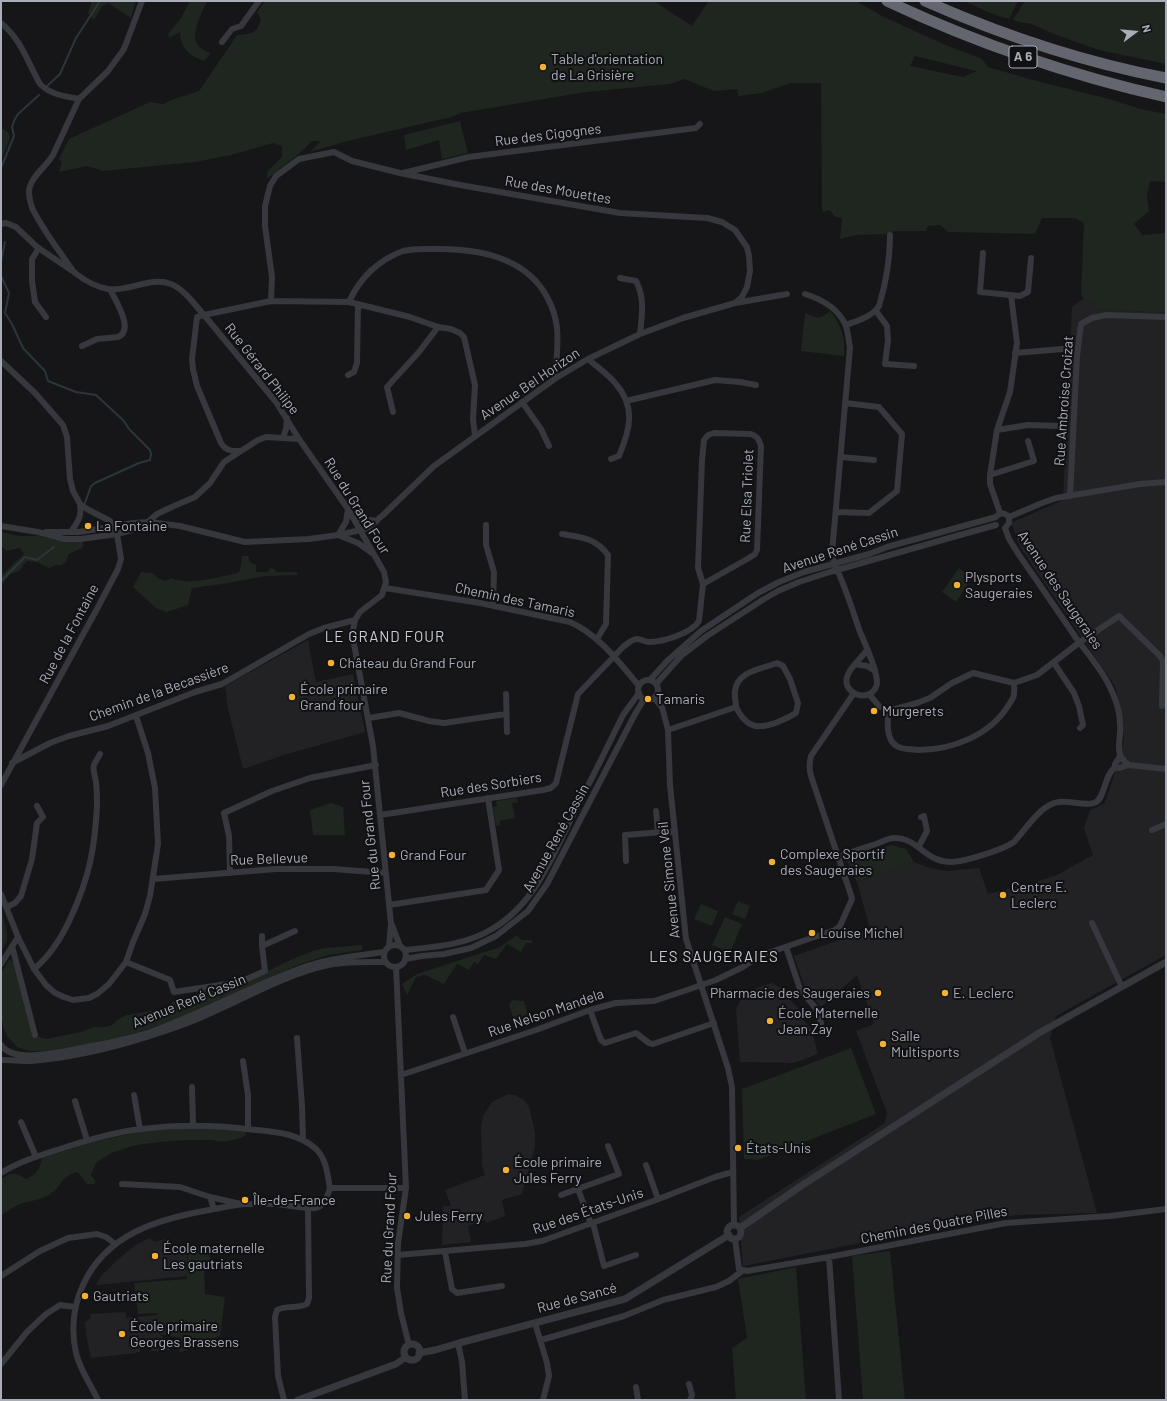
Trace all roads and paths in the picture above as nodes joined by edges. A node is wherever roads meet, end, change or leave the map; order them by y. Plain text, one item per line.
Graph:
1 (142, 1) edge
2 (259, 1) edge
3 (887, 1) edge
4 (924, 1) edge
5 (1, 23) edge
6 (222, 42) dead end
7 (1166, 78) edge
8 (1166, 97) edge
9 (79, 99) junction
10 (700, 124) dead end
11 (400, 173) junction
12 (1, 224) edge
13 (890, 235) dead end
14 (39, 248) junction
15 (983, 253) dead end
16 (1031, 258) dead end
17 (74, 272) junction
18 (620, 278) dead end
19 (110, 289) junction
20 (787, 294) dead end
21 (805, 294) dead end
22 (1011, 295) junction
23 (271, 301) junction
24 (349, 302) junction
25 (735, 303) junction
26 (358, 304) junction
27 (876, 311) junction
28 (204, 315) junction
29 (1166, 317) edge
30 (46, 318) dead end
31 (846, 325) junction
32 (438, 327) junction
33 (640, 334) junction
34 (82, 346) dead end
35 (1063, 349) dead end
36 (1015, 354) junction
37 (588, 359) junction
38 (1, 361) edge
39 (914, 366) dead end
40 (348, 375) dead end
41 (556, 378) junction
42 (756, 385) dead end
43 (626, 401) junction
44 (522, 402) junction
45 (845, 403) junction
46 (393, 412) dead end
47 (287, 418) junction
48 (1061, 426) dead end
49 (997, 430) junction
50 (475, 436) junction
51 (283, 438) junction
52 (299, 439) junction
53 (1028, 441) dead end
54 (549, 446) dead end
55 (240, 451) junction
56 (841, 457) junction
57 (610, 459) dead end
58 (874, 460) dead end
59 (990, 475) junction
60 (1166, 482) edge
61 (1070, 496) junction
62 (80, 504) junction
63 (348, 509) junction
64 (836, 512) junction
65 (998, 515) junction
66 (1008, 517) junction
67 (353, 518) junction
68 (377, 521) junction
69 (149, 522) junction
70 (486, 525) dead end
71 (996, 525) junction
72 (1, 526) edge
73 (113, 526) junction
74 (1005, 528) junction
75 (361, 530) junction
76 (38, 532) junction
77 (71, 532) junction
78 (117, 534) junction
79 (562, 534) dead end
80 (338, 536) junction
81 (374, 554) junction
82 (834, 563) junction
83 (838, 570) junction
84 (703, 584) junction
85 (385, 588) junction
86 (493, 606) junction
87 (356, 620) junction
88 (597, 639) junction
89 (1080, 642) junction
90 (867, 650) junction
91 (614, 657) junction
92 (1054, 662) junction
93 (856, 664) junction
94 (875, 671) junction
95 (653, 682) junction
96 (1014, 683) junction
97 (640, 686) junction
98 (639, 693) junction
99 (854, 693) junction
100 (506, 694) dead end
101 (869, 694) junction
102 (654, 698) junction
103 (644, 699) junction
104 (1162, 706) dead end
105 (736, 707) junction
106 (888, 711) junction
107 (506, 714) junction
108 (136, 716) junction
109 (369, 718) junction
110 (1080, 728) dead end
111 (668, 730) junction
112 (508, 732) dead end
113 (100, 754) dead end
114 (1120, 756) junction
115 (12, 763) junction
116 (376, 765) junction
117 (1129, 765) junction
118 (1115, 767) junction
119 (1166, 769) edge
120 (1, 785) edge
121 (488, 798) junction
122 (37, 806) dead end
123 (656, 811) dead end
124 (380, 815) junction
125 (921, 817) dead end
126 (1166, 824) edge
127 (1152, 830) dead end
128 (675, 831) junction
129 (658, 832) junction
130 (919, 846) junction
131 (838, 857) junction
132 (626, 861) dead end
133 (230, 873) junction
134 (386, 874) junction
135 (153, 879) junction
136 (1, 894) edge
137 (389, 905) junction
138 (7, 907) junction
139 (1092, 923) dead end
140 (391, 924) junction
141 (295, 931) dead end
142 (262, 936) dead end
143 (18, 937) junction
144 (12, 946) junction
145 (262, 946) junction
146 (389, 946) junction
147 (786, 947) junction
148 (402, 948) junction
149 (384, 952) junction
150 (406, 959) junction
151 (126, 962) junction
152 (386, 962) junction
153 (1166, 962) edge
154 (1, 964) edge
155 (396, 967) junction
156 (34, 969) junction
157 (701, 985) junction
158 (1122, 987) junction
159 (590, 1010) junction
160 (453, 1017) dead end
161 (714, 1023) junction
162 (821, 1023) dead end
163 (35, 1035) dead end
164 (297, 1038) dead end
165 (1, 1045) edge
166 (466, 1053) junction
167 (1, 1060) edge
168 (243, 1061) dead end
169 (401, 1075) junction
170 (192, 1086) dead end
171 (134, 1095) dead end
172 (75, 1101) dead end
173 (21, 1122) dead end
174 (193, 1125) junction
175 (248, 1128) junction
176 (140, 1129) junction
177 (87, 1140) junction
178 (303, 1140) junction
179 (608, 1146) dead end
180 (36, 1157) junction
181 (646, 1165) dead end
182 (2, 1170) edge
183 (733, 1172) junction
184 (122, 1184) dead end
185 (330, 1188) junction
186 (406, 1188) junction
187 (578, 1189) junction
188 (561, 1195) dead end
189 (210, 1197) junction
190 (658, 1199) junction
191 (242, 1204) junction
192 (308, 1207) junction
193 (214, 1209) junction
194 (1166, 1209) edge
195 (592, 1223) junction
196 (737, 1227) junction
197 (732, 1237) junction
198 (115, 1244) junction
199 (445, 1252) junction
200 (398, 1255) junction
201 (636, 1255) dead end
202 (829, 1257) junction
203 (742, 1271) junction
204 (1, 1276) edge
205 (502, 1286) dead end
206 (75, 1306) junction
207 (536, 1322) junction
208 (541, 1340) junction
209 (458, 1343) junction
210 (409, 1345) junction
211 (419, 1353) junction
212 (406, 1357) junction
213 (1, 1364) edge
214 (689, 1384) dead end
215 (636, 1387) dead end
216 (96, 1399) edge
217 (284, 1400) edge
218 (298, 1400) edge
219 (465, 1400) edge
220 (543, 1400) edge
221 (638, 1400) edge
222 (690, 1400) edge
223 (839, 1400) edge

1 - 9 street
2 - 6 street
3 - 8 highway, A 6
4 - 7 highway, A 6
5 - 9 street
9 - 17 street
10 - 11 street, Rue des Cigognes
11 - 23 street, Rue des Mouettes
11 - 25 street, Rue des Mouettes
12 - 14 street
13 - 27 street
14 - 17 street
14 - 30 street
15 - 22 street
16 - 22 street
17 - 19 street
18 - 33 street
19 - 28 street, Rue Gérard Philipe
19 - 34 street
20 - 25 street, Avenue Bel Horizon
21 - 31 street
22 - 36 street
23 - 24 street
23 - 28 street
24 - 26 street
24 - 41 street
25 - 33 street, Avenue Bel Horizon
26 - 32 street
26 - 40 street
27 - 31 street
27 - 39 street
28 - 47 street, Rue Gérard Philipe
28 - 55 street
29 - 61 street, Rue Ambroise Croizat
31 - 45 street
32 - 46 street
32 - 50 street
33 - 37 street, Avenue Bel Horizon
35 - 36 street
36 - 49 street
37 - 41 street, Avenue Bel Horizon
37 - 43 street
38 - 62 street
41 - 44 street, Avenue Bel Horizon
42 - 43 street
43 - 57 street
44 - 50 street, Avenue Bel Horizon
44 - 54 street
45 - 56 street
45 - 64 street
47 - 51 street
47 - 52 street, Rue Gérard Philipe
48 - 49 street
49 - 59 street
50 - 68 street, Avenue Bel Horizon
51 - 52 street
51 - 55 street
52 - 63 street, Rue du Grand Four
53 - 59 street
55 - 69 street
56 - 58 street
56 - 64 street
59 - 65 street
60 - 61 street
61 - 66 street
62 - 73 street, Rue de la Fontaine
62 - 77 street
63 - 67 street, Rue du Grand Four
63 - 80 street
64 - 82 street
65 - 66 street
65 - 71 street
65 - 82 street, Avenue René Cassin
66 - 74 street
67 - 68 street
67 - 75 street, Rue du Grand Four
68 - 75 street, Avenue Bel Horizon
69 - 73 street, Avenue Bel Horizon
69 - 78 street
69 - 80 street, Avenue Bel Horizon
70 - 86 street
71 - 74 street
71 - 83 street, Avenue René Cassin
72 - 76 street
73 - 77 street, Avenue Bel Horizon
73 - 78 street, Rue de la Fontaine
74 - 89 street, Avenue des Saugeraies
75 - 80 street, Avenue Bel Horizon
75 - 81 street, Rue du Grand Four
76 - 77 street, Avenue Bel Horizon
76 - 78 street
78 - 115 street, Rue de la Fontaine
79 - 88 street
80 - 81 street
81 - 85 street, Rue du Grand Four
82 - 83 street
82 - 95 street, Avenue René Cassin
83 - 90 street
83 - 95 street, Avenue René Cassin
84 - 84 street, Rue Elsa Triolet
84 - 91 street, Rue Elsa Triolet
85 - 86 street, Chemin des Tamaris
85 - 87 street
86 - 88 street, Chemin des Tamaris
87 - 108 street, Chemin de la Becassière
87 - 109 street, Rue du Grand Four
88 - 91 street, Chemin des Tamaris
89 - 92 street
89 - 104 street
89 - 114 street, Avenue des Saugeraies
90 - 93 street
90 - 94 street
91 - 97 street, Chemin des Tamaris
91 - 121 street, Rue des Sorbiers
92 - 96 street
92 - 110 street
93 - 94 street
93 - 99 street
94 - 101 street
95 - 97 street
95 - 102 street
96 - 106 street
96 - 106 street
97 - 98 street
98 - 103 street
98 - 148 street, Avenue René Cassin
99 - 101 street
99 - 131 street, Rue Nelson Mandela
100 - 107 street
101 - 106 street
102 - 103 street
102 - 111 street, Avenue Simone Veil
103 - 150 street, Avenue René Cassin
105 - 105 street
105 - 111 street
107 - 109 street
107 - 112 street
108 - 115 street, Chemin de la Becassière
108 - 135 street
109 - 116 street, Rue du Grand Four
111 - 128 street, Avenue Simone Veil
113 - 156 street
114 - 117 street
114 - 118 street, Avenue des Saugeraies
115 - 120 street, Rue de la Fontaine
116 - 124 street, Rue du Grand Four
116 - 133 street
117 - 118 street
117 - 119 street
118 - 130 street, Avenue des Saugeraies
121 - 124 street, Rue des Sorbiers
121 - 137 street
122 - 138 street
123 - 129 street
124 - 134 street, Rue du Grand Four
125 - 130 street
126 - 127 street
128 - 129 street
128 - 157 street, Avenue Simone Veil
129 - 132 street
130 - 131 street
131 - 147 street, Rue Nelson Mandela
133 - 134 street, Rue Bellevue
133 - 135 street, Rue Bellevue
134 - 137 street, Rue du Grand Four
135 - 151 street
136 - 138 street
137 - 140 street, Rue du Grand Four
138 - 143 street
139 - 158 street
140 - 146 street, Rue du Grand Four
140 - 148 street, Rue du Grand Four
141 - 145 street
142 - 145 street
143 - 144 street
143 - 156 street
144 - 154 street
144 - 163 street
145 - 151 street
146 - 148 street
146 - 149 street
147 - 157 street, Rue Nelson Mandela
147 - 162 street
148 - 150 street
149 - 152 street
149 - 165 street, Avenue René Cassin
150 - 155 street
151 - 156 street
152 - 155 street
152 - 167 street, Avenue René Cassin
153 - 158 street
155 - 169 street, Rue du Grand Four
157 - 159 street, Rue Nelson Mandela
157 - 161 street, Avenue Simone Veil
158 - 196 street
159 - 161 street
159 - 166 street, Rue Nelson Mandela
160 - 166 street
161 - 183 street, Avenue Simone Veil
164 - 178 street
166 - 169 street, Rue Nelson Mandela
168 - 175 street
169 - 186 street, Rue du Grand Four
170 - 174 street
171 - 176 street
172 - 177 street
173 - 180 street
174 - 175 street
174 - 176 street
175 - 178 street
176 - 177 street
177 - 180 street
178 - 185 street
179 - 187 street
180 - 182 street
181 - 190 street
183 - 190 street, Rue des États-Unis
183 - 196 street, Avenue Simone Veil
184 - 189 street
185 - 186 street
185 - 192 street
186 - 200 street, Rue du Grand Four
187 - 188 street
187 - 195 street
189 - 191 street
189 - 193 street
190 - 195 street, Rue des États-Unis
191 - 192 street
191 - 193 street
192 - 217 street
193 - 198 street
194 - 202 street, Chemin des Quatre Pilles
195 - 199 street, Rue des États-Unis
195 - 201 street
196 - 197 street
196 - 197 street
197 - 203 street
197 - 207 street, Rue de Sancé
198 - 204 street
198 - 206 street
199 - 200 street, Rue des États-Unis
199 - 205 street
200 - 210 street, Rue du Grand Four
202 - 203 street, Chemin des Quatre Pilles
202 - 223 street
203 - 208 street
206 - 213 street
206 - 216 street
207 - 208 street
207 - 209 street, Rue de Sancé
208 - 220 street
209 - 211 street, Rue de Sancé
209 - 219 street
210 - 211 street
210 - 212 street
211 - 212 street
212 - 218 street
214 - 222 street
215 - 221 street

